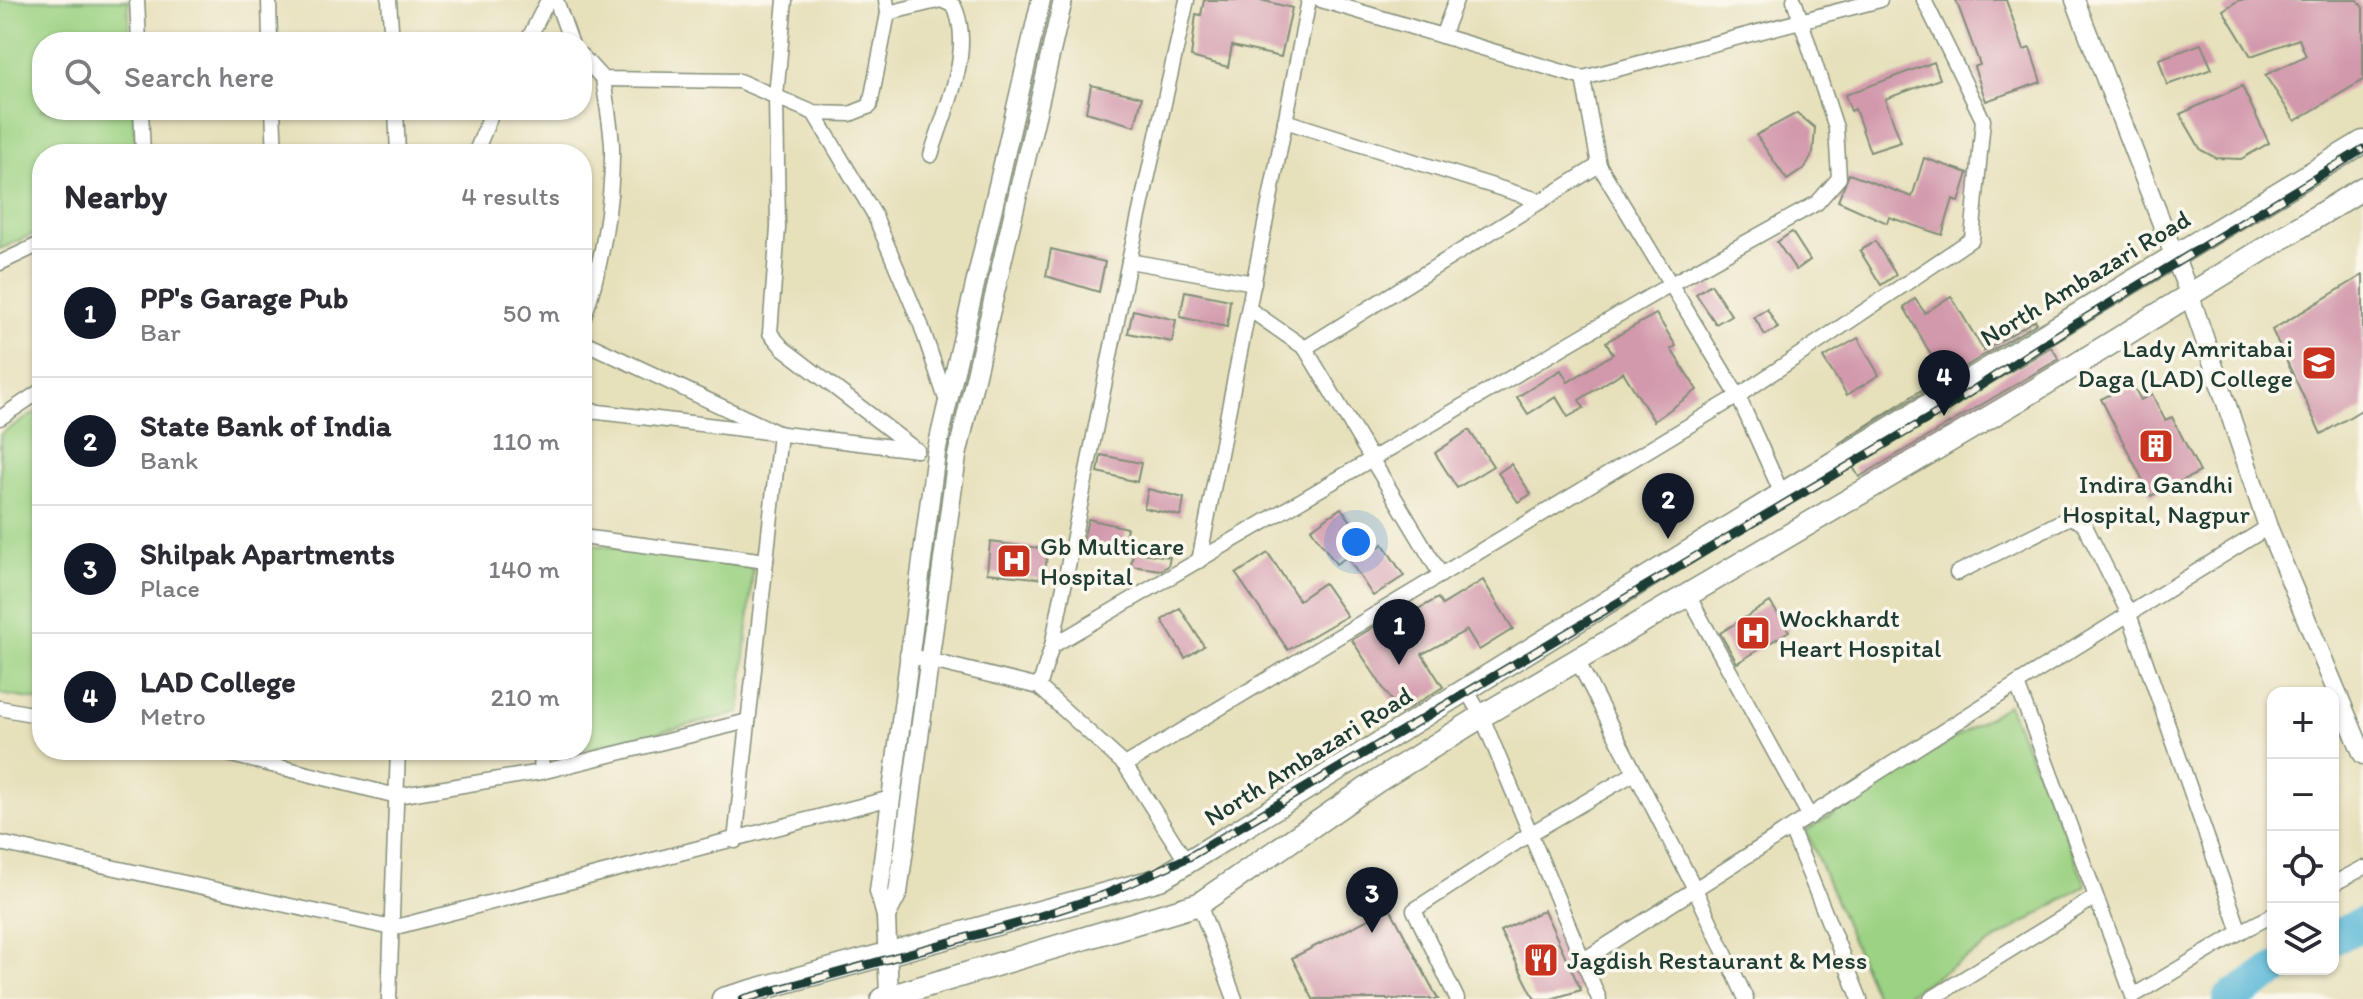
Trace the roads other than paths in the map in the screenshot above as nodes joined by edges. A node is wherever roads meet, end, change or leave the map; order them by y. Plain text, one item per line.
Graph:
1 (137, 0) edge
2 (269, 0) edge
3 (389, 0) edge
4 (548, 0) edge
5 (556, 0) edge
6 (785, 0) edge
7 (1041, 0) edge
8 (1063, 0) edge
9 (1187, 0) edge
10 (1309, 0) edge
11 (1321, 0) edge
12 (1456, 0) edge
13 (1794, 0) edge
14 (1880, 0) edge
15 (1924, 0) edge
16 (2075, 0) edge
17 (887, 6) edge
18 (1801, 20) junction
19 (139, 32) edge
20 (270, 32) edge
21 (391, 32) edge
22 (532, 32) edge
23 (567, 32) edge
24 (1442, 36) junction
25 (592, 67) edge
26 (1583, 78) junction
27 (603, 79) junction
28 (776, 96) junction
29 (814, 113) junction
30 (141, 120) edge
31 (273, 120) edge
32 (396, 120) edge
33 (489, 120) edge
34 (1285, 121) junction
35 (2363, 142) edge
36 (143, 144) edge
37 (275, 144) edge
38 (398, 144) edge
39 (479, 144) edge
40 (931, 155) dead end
41 (1599, 165) junction
42 (2363, 188) edge
43 (1541, 201) junction
44 (32, 248) edge
45 (2174, 257) junction
46 (1129, 261) junction
47 (0, 263) edge
48 (1254, 283) junction
49 (1671, 284) junction
50 (592, 294) edge
51 (2190, 296) junction
52 (1249, 309) junction
53 (592, 346) edge
54 (1305, 348) junction
55 (1738, 396) junction
56 (32, 397) edge
57 (946, 399) junction
58 (592, 411) edge
59 (0, 418) edge
60 (780, 434) junction
61 (916, 450) junction
62 (936, 453) junction
63 (957, 456) junction
64 (1374, 461) junction
65 (1782, 494) junction
66 (2268, 527) junction
67 (592, 538) edge
68 (766, 561) junction
69 (1199, 561) junction
70 (1957, 573) dead end
71 (1441, 575) junction
72 (1688, 595) junction
73 (2129, 614) junction
74 (1052, 646) junction
75 (907, 655) junction
76 (927, 657) junction
77 (1577, 660) junction
78 (2017, 684) junction
79 (1039, 687) junction
80 (1467, 691) junction
81 (0, 708) edge
82 (32, 714) edge
83 (1482, 717) junction
84 (748, 721) junction
85 (2363, 755) edge
86 (592, 759) edge
87 (274, 760) edge
88 (398, 760) edge
89 (542, 760) edge
90 (590, 760) edge
91 (1125, 765) junction
92 (541, 772) junction
93 (1633, 774) junction
94 (397, 796) junction
95 (891, 798) junction
96 (1810, 817) junction
97 (1791, 829) junction
98 (1528, 835) junction
99 (735, 841) junction
100 (0, 843) edge
101 (1188, 864) junction
102 (2363, 868) edge
103 (2339, 881) edge
104 (1695, 889) junction
105 (2094, 898) junction
106 (1199, 904) junction
107 (886, 916) junction
108 (2267, 918) edge
109 (392, 928) junction
110 (2240, 932) junction
111 (887, 953) junction
112 (1582, 961) junction
113 (887, 998) edge
114 (2131, 998) edge
115 (389, 999) edge
116 (723, 999) edge
117 (1235, 999) edge
118 (1457, 999) edge
119 (1599, 999) edge
120 (1746, 999) edge
121 (1860, 999) edge
122 (1931, 999) edge

1 - 19 street
2 - 20 street
3 - 21 street
4 - 22 street
5 - 23 street
6 - 28 street
7 - 57 street
8 - 63 street
9 - 46 street
10 - 34 street
11 - 24 street
12 - 24 street
13 - 18 street
14 - 18 street
15 - 55 street
16 - 45 street
17 - 29 street
17 - 40 street
18 - 26 street
18 - 49 street
24 - 26 street
25 - 27 street
26 - 41 street
27 - 28 street
27 - 50 street
28 - 29 street
28 - 61 street
29 - 57 street
30 - 36 street
31 - 37 street
32 - 38 street
33 - 39 street
34 - 43 street
34 - 48 street
35 - 45 main road, North Ambazari Road
41 - 43 street
41 - 49 street
42 - 51 main road
43 - 54 street
44 - 47 street
45 - 51 street
45 - 65 main road, North Ambazari Road
46 - 48 street
46 - 74 street
48 - 52 street
49 - 55 street
49 - 64 street
51 - 66 street
51 - 72 main road
52 - 54 street
52 - 69 street
53 - 60 street
54 - 64 street
55 - 65 street
55 - 71 street
56 - 59 street
57 - 62 street
58 - 60 street
60 - 61 street
60 - 68 street
61 - 62 street
62 - 63 street
62 - 75 street
63 - 76 street
64 - 69 street
64 - 71 street
65 - 80 main road, North Ambazari Road
66 - 73 street
66 - 85 street
67 - 68 street
68 - 84 street
69 - 74 street
70 - 73 street
71 - 91 street
72 - 77 main road
72 - 96 street
73 - 78 street
73 - 110 street
74 - 79 street
75 - 76 street
75 - 95 street
76 - 79 street
76 - 107 street
77 - 83 main road
77 - 93 street
78 - 96 street
78 - 105 street
79 - 91 street
80 - 83 street
80 - 101 main road, North Ambazari Road
81 - 82 street
83 - 98 street
83 - 106 main road
84 - 86 street
84 - 99 street
87 - 94 street
88 - 94 street
89 - 92 street
90 - 92 street
91 - 101 street
92 - 94 street
93 - 98 street
93 - 104 street
94 - 109 street
95 - 99 street
95 - 107 street
96 - 97 street
97 - 104 street
97 - 121 street
98 - 112 street
98 - 118 street
99 - 109 street
100 - 109 street
101 - 111 main road, North Ambazari Road
102 - 103 street
104 - 112 street
104 - 120 street
105 - 114 street
105 - 122 street
106 - 113 main road
106 - 117 street
107 - 111 street
108 - 110 street
109 - 115 street
110 - 114 street
111 - 113 street
111 - 116 main road, North Ambazari Road
112 - 119 street

